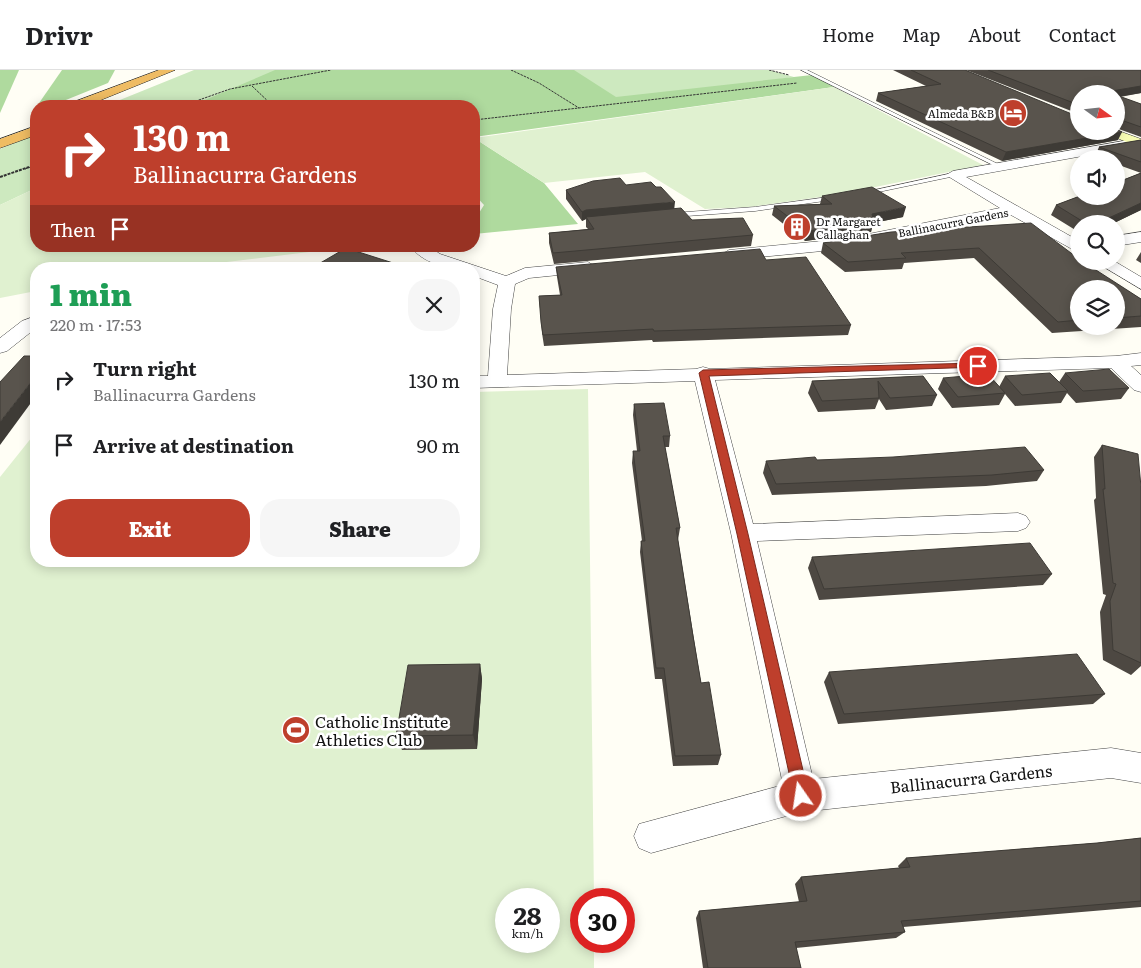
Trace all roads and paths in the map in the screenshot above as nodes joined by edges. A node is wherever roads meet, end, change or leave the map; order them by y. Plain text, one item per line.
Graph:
1 (331, 70) edge
2 (511, 70) edge
3 (803, 70) edge
4 (174, 72) edge
5 (825, 80) junction
6 (251, 86) junction
7 (92, 100) edge
8 (109, 100) edge
9 (199, 100) edge
10 (266, 100) edge
11 (579, 108) junction
12 (480, 119) edge
13 (30, 123) edge
14 (30, 132) edge
15 (0, 135) edge
16 (1125, 138) edge
17 (1139, 143) edge
18 (0, 144) edge
19 (999, 166) junction
20 (30, 167) edge
21 (953, 175) junction
22 (0, 177) edge
23 (853, 195) edge
24 (844, 197) edge
25 (1013, 210) junction
26 (665, 216) edge
27 (1141, 237) edge
28 (1125, 240) edge
29 (1070, 243) edge
30 (426, 252) edge
31 (714, 256) edge
32 (448, 262) edge
33 (604, 266) edge
34 (1117, 270) edge
35 (480, 272) edge
36 (507, 282) junction
37 (1141, 284) edge
38 (30, 324) edge
39 (0, 347) edge
40 (1141, 358) edge
41 (1116, 362) junction
42 (703, 373) junction
43 (497, 381) junction
44 (480, 382) edge
45 (1141, 386) edge
46 (1018, 522) dead end
47 (743, 534) junction
48 (1141, 768) edge
49 (801, 796) junction
50 (651, 836) dead end

1 - 6 path
2 - 11 path
3 - 5 lane
4 - 7 highway
4 - 8 highway
5 - 11 path
5 - 19 lane
6 - 9 path
6 - 10 path
11 - 12 path
13 - 15 highway
14 - 18 highway
16 - 17 main road
17 - 19 street
19 - 21 street
20 - 22 path
21 - 23 lane
21 - 25 street, Ballinacurra Gardens
24 - 26 lane
25 - 29 street, Ballinacurra Gardens
25 - 31 street, Ballinacurra Gardens
27 - 28 street
30 - 32 street
33 - 36 street
34 - 37 street
35 - 36 street
36 - 43 street
38 - 39 street
40 - 41 street
41 - 42 street
41 - 45 street
42 - 43 street
42 - 47 street
43 - 44 street
46 - 47 street
47 - 49 street
48 - 49 street, Ballinacurra Gardens
49 - 50 street, Ballinacurra Gardens

